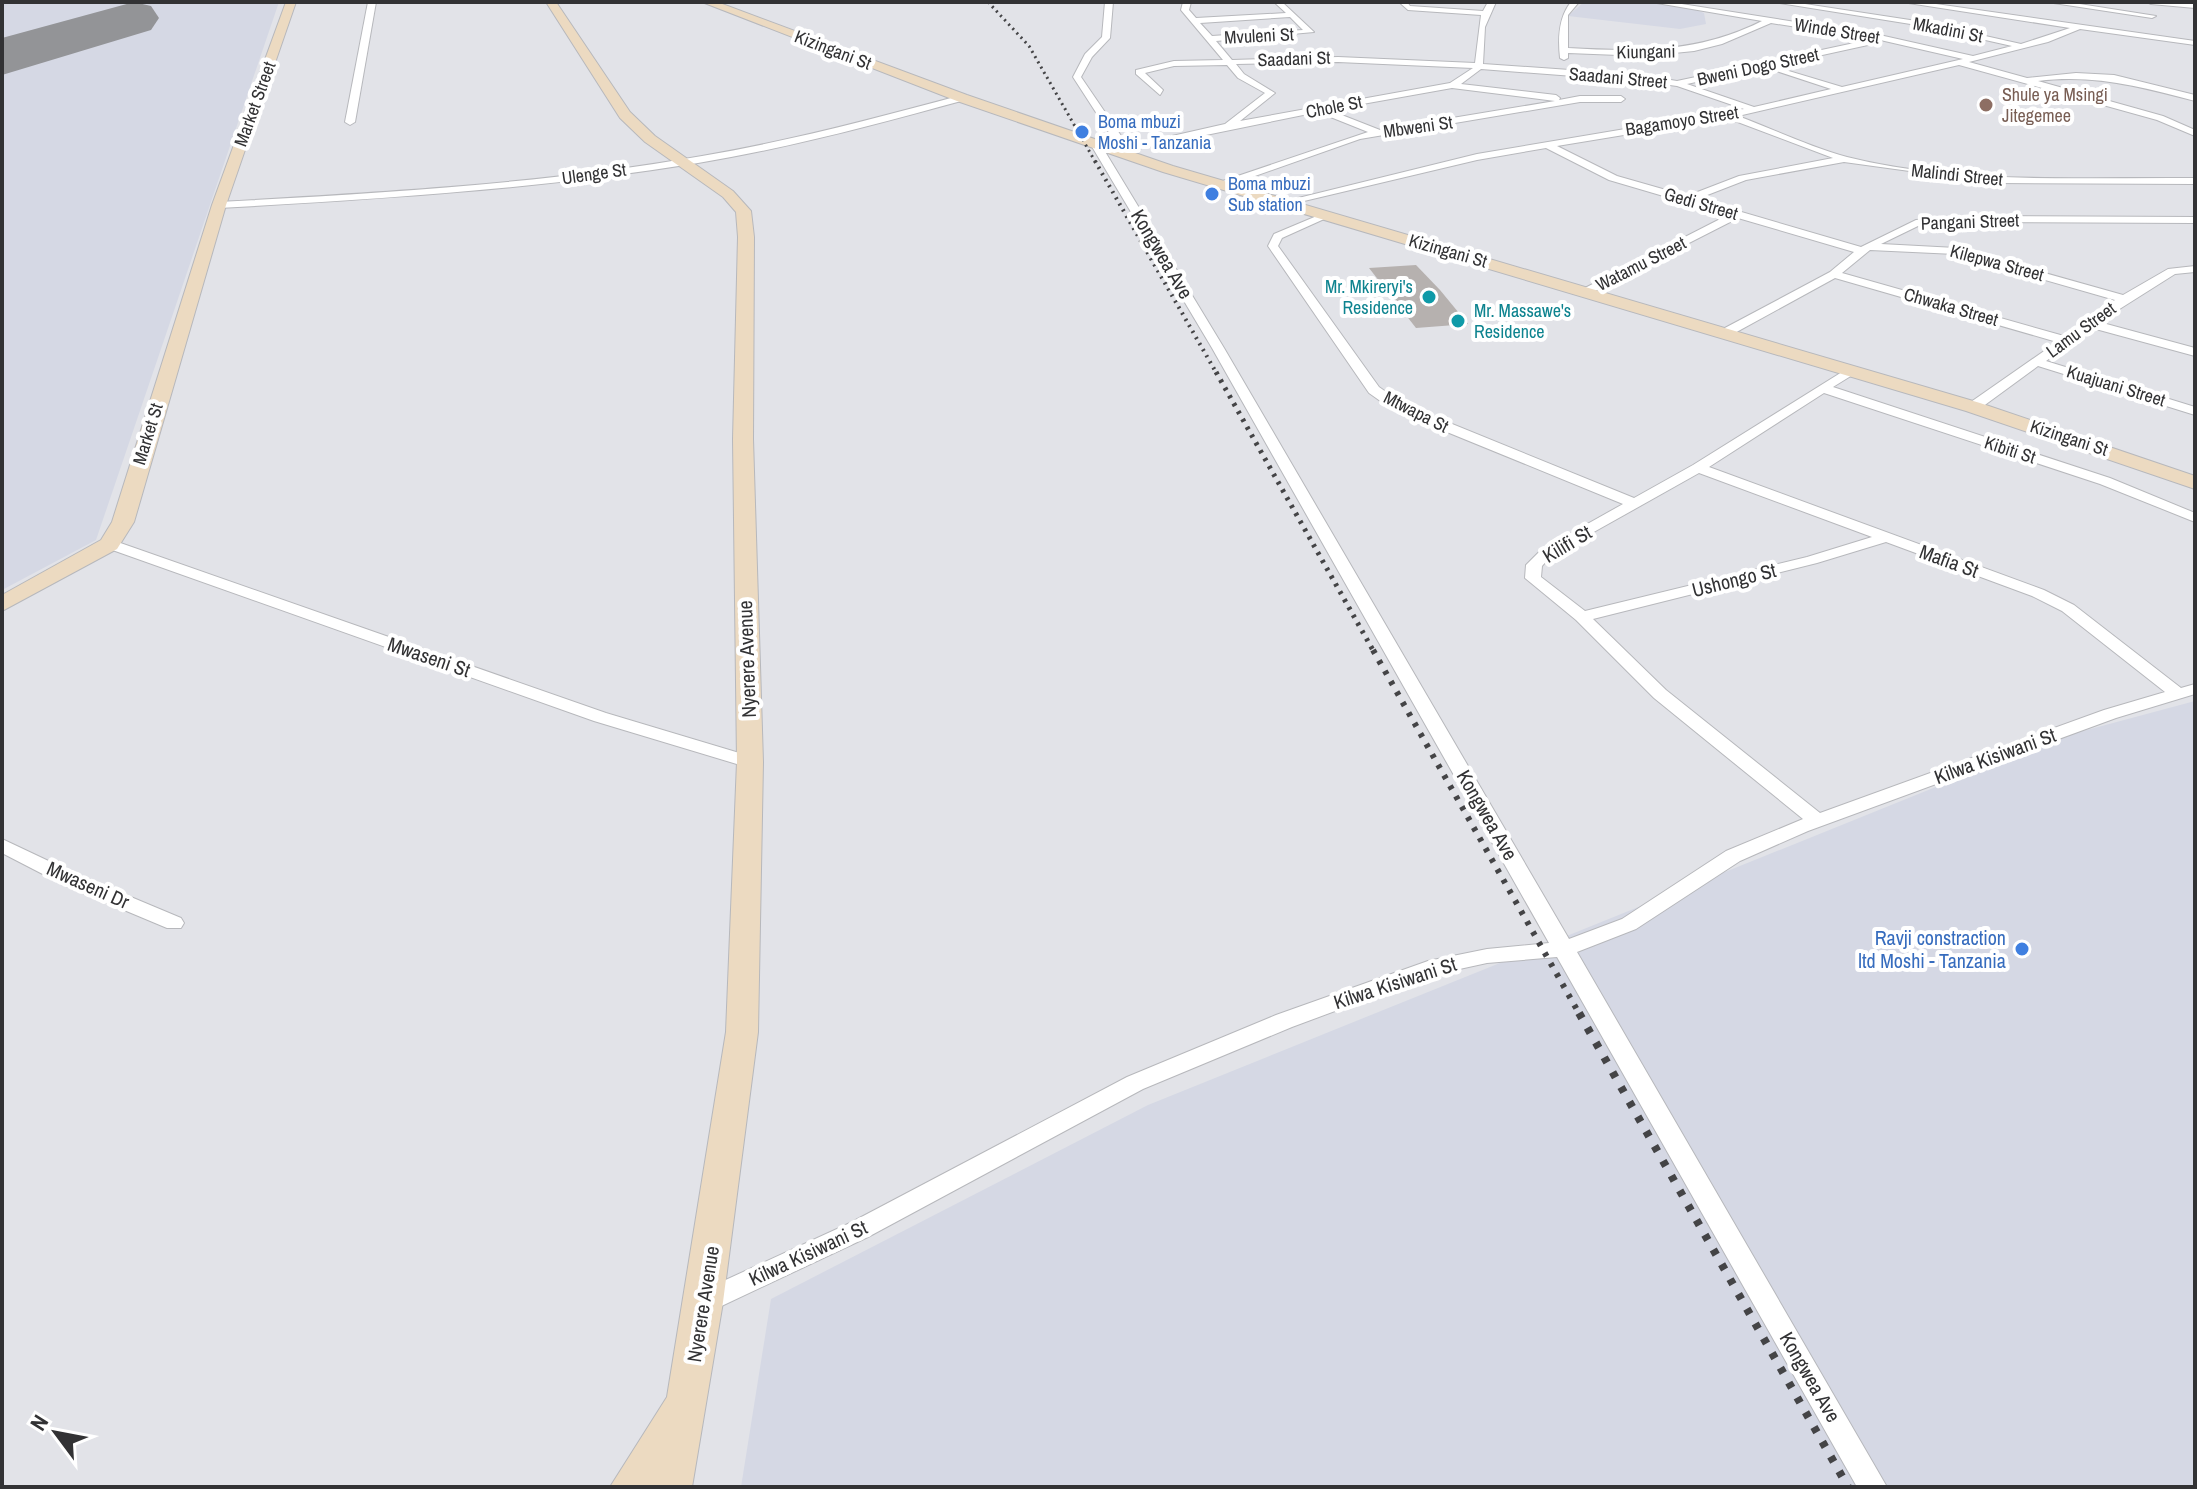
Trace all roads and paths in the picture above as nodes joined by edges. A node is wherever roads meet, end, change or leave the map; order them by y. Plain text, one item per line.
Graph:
1 (291, 2) edge
2 (372, 2) edge
3 (551, 2) edge
4 (707, 2) edge
5 (1109, 2) edge
6 (1187, 2) edge
7 (1278, 2) edge
8 (1403, 2) edge
9 (1492, 2) edge
10 (1575, 2) edge
11 (1655, 2) edge
12 (1777, 2) edge
13 (1906, 2) edge
14 (1956, 2) edge
15 (2051, 2) edge
16 (2151, 2) edge
17 (2195, 6) edge
18 (1946, 8) junction
19 (1483, 13) junction
20 (1293, 15) junction
21 (2152, 16) junction
22 (1770, 20) junction
23 (1193, 21) junction
24 (2078, 27) junction
25 (2155, 37) junction
26 (1884, 38) junction
27 (1210, 39) junction
28 (2195, 43) edge
29 (2023, 46) junction
30 (1562, 50) junction
31 (1971, 58) junction
32 (1230, 62) junction
33 (1959, 62) junction
34 (1765, 66) junction
35 (1480, 67) junction
36 (1566, 73) junction
37 (2025, 81) junction
38 (1678, 84) junction
39 (1452, 85) junction
40 (1842, 90) junction
41 (1160, 92) dead end
42 (962, 98) junction
43 (2195, 98) edge
44 (1580, 99) junction
45 (1621, 99) dead end
46 (1753, 109) junction
47 (1321, 110) junction
48 (1728, 115) junction
49 (350, 122) dead end
50 (1228, 126) junction
51 (1379, 133) junction
52 (2195, 133) edge
53 (1545, 144) junction
54 (1096, 145) junction
55 (1120, 150) junction
56 (1844, 159) junction
57 (681, 162) junction
58 (2195, 181) edge
59 (1221, 185) junction
60 (1687, 200) junction
61 (1283, 203) junction
62 (219, 205) junction
63 (1738, 214) junction
64 (1328, 215) junction
65 (2195, 220) edge
66 (1865, 249) junction
67 (2195, 269) edge
68 (1834, 274) junction
69 (1587, 291) junction
70 (2124, 299) junction
71 (2091, 324) junction
72 (1727, 332) junction
73 (2068, 341) junction
74 (2195, 352) edge
75 (2037, 362) junction
76 (1850, 371) junction
77 (1822, 388) junction
78 (1973, 407) junction
79 (2195, 411) edge
80 (1698, 468) junction
81 (2195, 483) edge
82 (1637, 504) junction
83 (2195, 518) edge
84 (1885, 538) junction
85 (109, 544) junction
86 (2, 604) edge
87 (1582, 617) junction
88 (2187, 692) edge
89 (750, 762) junction
90 (1817, 821) junction
91 (2, 845) edge
92 (174, 923) dead end
93 (1564, 949) junction
94 (704, 1302) junction
95 (688, 1391) junction
96 (631, 1487) edge
97 (671, 1487) edge
98 (1873, 1487) edge

1 - 62 street, Market Street
2 - 49 street
3 - 57 street, Nyerere Avenue
4 - 42 street, Kizingani St
5 - 55 street
6 - 23 street
7 - 20 street, Mvuleni St
8 - 19 street
9 - 19 street
10 - 30 street
11 - 22 street, Winde Street
12 - 29 street, Mkadini St
13 - 18 street
14 - 18 street
15 - 21 street
16 - 17 street
16 - 21 street
18 - 24 street
19 - 35 street
20 - 23 street
20 - 27 street, Mvuleni St
21 - 25 street
22 - 26 street, Winde Street
22 - 30 street, Kiungani
23 - 27 street
24 - 25 street
24 - 29 street, Bagamoyo Street
25 - 28 street
26 - 31 street, Winde Street
26 - 34 street, Bweni Dogo Street
27 - 32 street
29 - 31 street, Bagamoyo Street
30 - 36 street
31 - 33 street, Bagamoyo Street
32 - 35 street, Saadani St
32 - 41 street, Saadani St
32 - 50 street
33 - 37 street
33 - 40 street, Bagamoyo Street
34 - 38 street, Bweni Dogo Street
34 - 40 street
35 - 36 street, Saadani Street
35 - 39 street, Chole St
36 - 38 street, Saadani Street
37 - 43 street
37 - 52 street
38 - 46 street, Saadani Street
39 - 44 street
39 - 47 street, Chole St
40 - 46 street, Bagamoyo Street
42 - 54 street, Kizingani St
42 - 57 street, Ulenge St
44 - 45 street, Mbweni St
44 - 51 street, Mbweni St
46 - 48 street, Bagamoyo Street
47 - 50 street, Chole St
47 - 51 street
48 - 53 street, Bagamoyo Street
48 - 56 street, Malindi Street
50 - 55 street, Chole St
51 - 59 street, Mbweni St
53 - 60 street, Gedi Street
53 - 61 street, Bagamoyo Street
54 - 55 street, Kizingani St
54 - 93 street, Kongwea Ave
55 - 59 street, Kizingani St
56 - 58 street, Malindi Street
56 - 60 street
57 - 62 street, Ulenge St
57 - 89 street, Nyerere Avenue
59 - 61 street, Kizingani St
60 - 63 street, Gedi Street
61 - 64 street, Kizingani St
62 - 85 street, Market St
63 - 66 street, Gedi Street
63 - 69 street, Watamu Street
64 - 69 street, Kizingani St
64 - 82 street, Mtwapa St
65 - 66 street, Pangani Street
66 - 68 street, Pangani Street
66 - 70 street, Kilepwa Street
67 - 70 street, Lamu Street
68 - 72 street, Pangani Street
68 - 73 street, Chwaka Street
69 - 72 street, Kizingani St
70 - 71 street, Lamu Street
71 - 73 street, Lamu Street
71 - 74 street
72 - 76 street, Kizingani St
73 - 75 street, Lamu Street
75 - 78 street, Lamu Street
75 - 79 street, Kuajuani Street
76 - 77 street, Kilifi St
76 - 78 street, Kizingani St
77 - 80 street, Kilifi St
77 - 83 street, Kibiti St
78 - 81 street, Kizingani St
80 - 82 street, Kilifi St
80 - 84 street, Mafia St
82 - 87 street, Kilifi St
84 - 87 street, Ushongo St
84 - 88 street, Mafia St
85 - 86 street
85 - 89 street, Mwaseni St
87 - 90 street, Kilifi St
88 - 90 street, Kilwa Kisiwani St
89 - 94 street, Nyerere Avenue
90 - 93 street, Kilwa Kisiwani St
91 - 92 street, Mwaseni Dr
93 - 94 street, Kilwa Kisiwani St
93 - 98 street, Kongwea Ave
94 - 95 street, Nyerere Avenue
95 - 96 street
95 - 97 street, Nyerere Avenue

